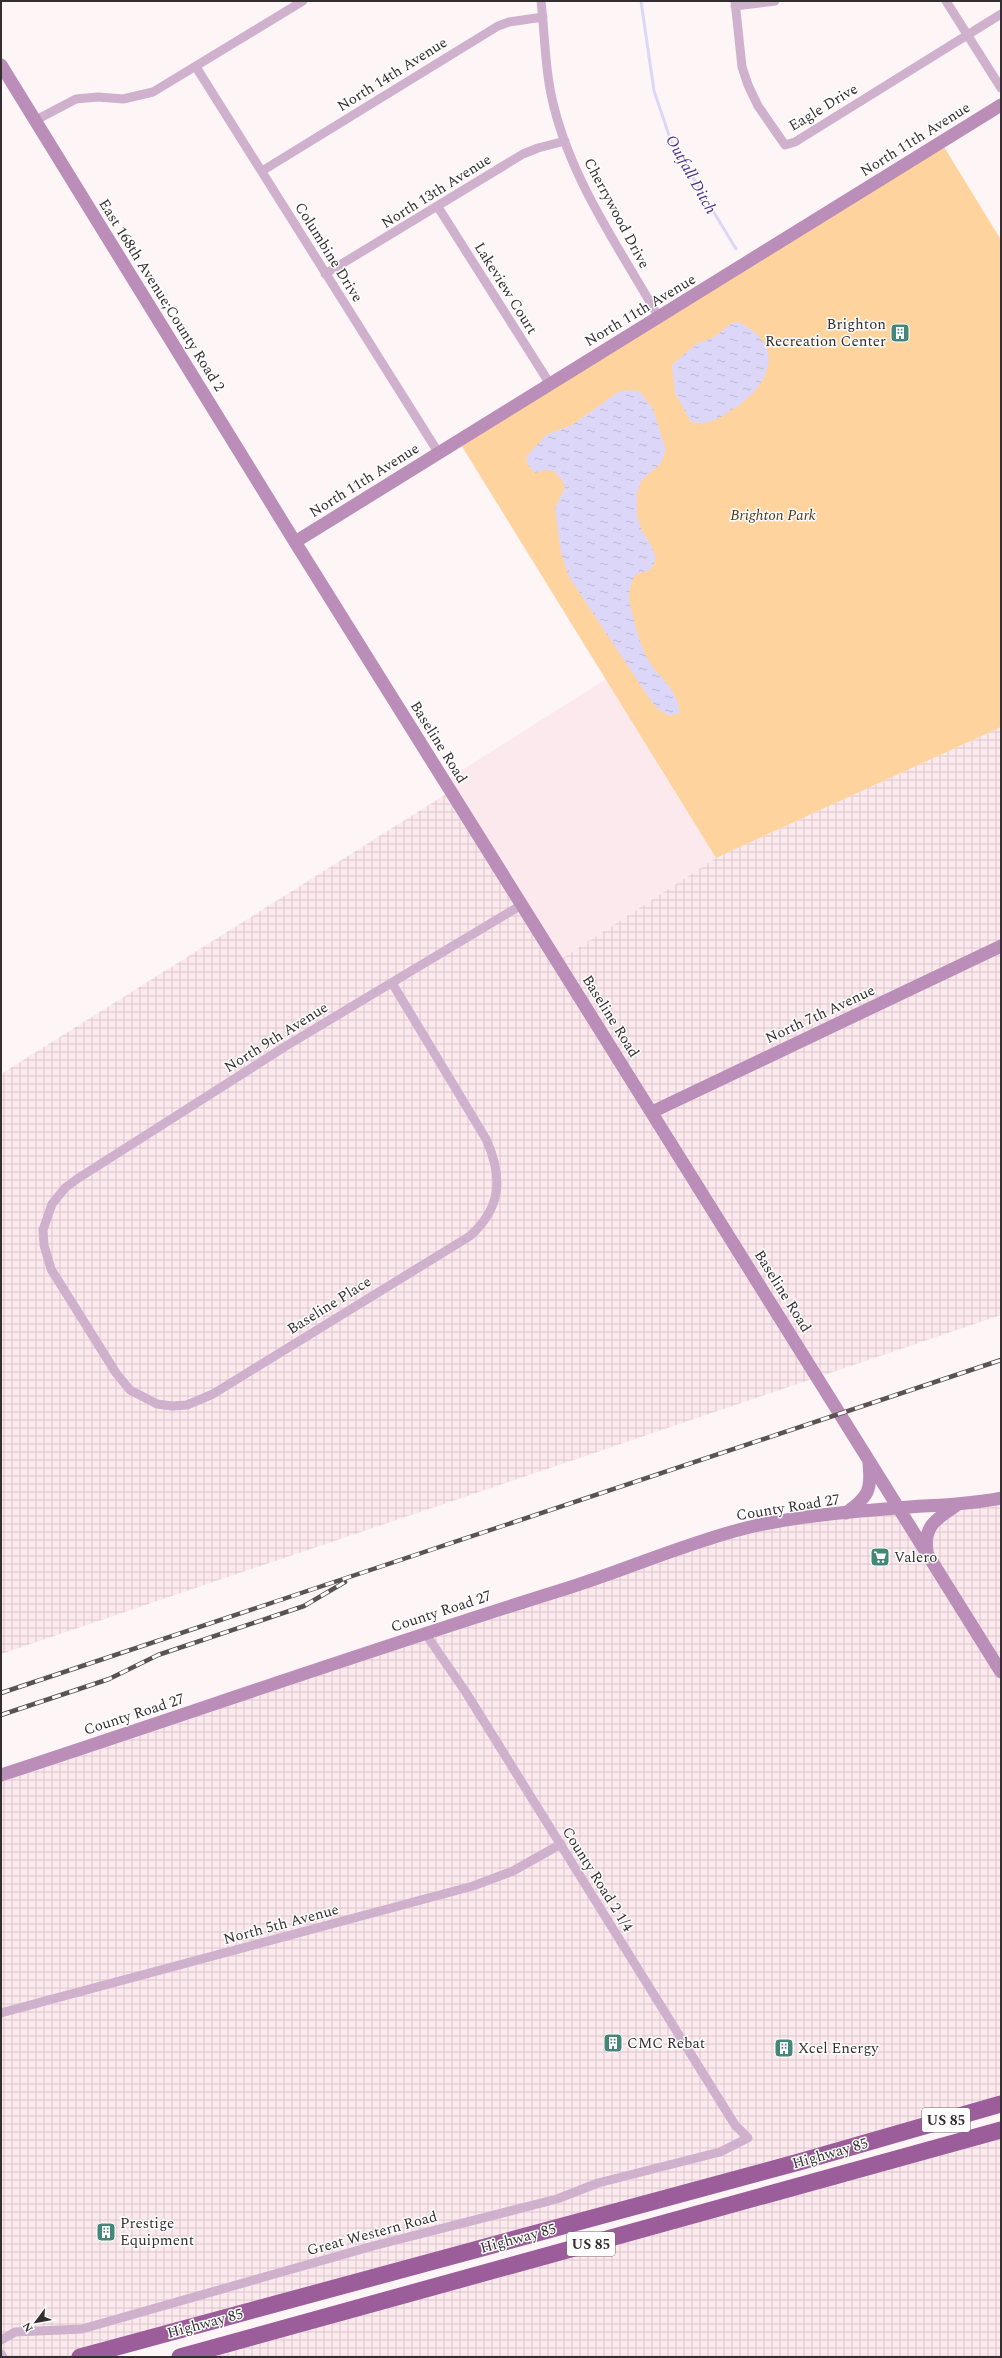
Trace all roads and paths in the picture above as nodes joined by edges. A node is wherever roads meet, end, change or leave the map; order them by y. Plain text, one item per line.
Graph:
1 (303, 1) edge
2 (541, 1) edge
3 (776, 1) edge
4 (946, 1) edge
5 (735, 4) edge
6 (1001, 14) edge
7 (543, 17) junction
8 (967, 35) junction
9 (1, 65) edge
10 (196, 67) junction
11 (1001, 88) edge
12 (1001, 105) edge
13 (36, 120) junction
14 (566, 141) junction
15 (262, 171) junction
16 (438, 208) junction
17 (325, 274) junction
18 (658, 316) junction
19 (550, 384) junction
20 (438, 452) junction
21 (295, 542) junction
22 (523, 904) junction
23 (1001, 946) edge
24 (392, 983) junction
25 (652, 1112) junction
26 (52, 1204) joint
27 (868, 1459) junction
28 (1001, 1498) edge
29 (958, 1504) junction
30 (899, 1508) junction
31 (844, 1514) junction
32 (928, 1554) junction
33 (425, 1633) junction
34 (1001, 1672) edge
35 (1, 1775) edge
36 (561, 1844) junction
37 (1, 2012) edge
38 (1001, 2104) edge
39 (1001, 2130) edge
40 (748, 2138) joint
41 (1, 2340) edge
42 (1, 2354) edge
43 (3, 2357) edge
44 (80, 2357) edge
45 (180, 2357) edge

1 - 10 street
2 - 7 street, Cherrywood Drive
3 - 5 street
4 - 8 street
5 - 8 street, Eagle Drive
6 - 8 street
7 - 14 street, Cherrywood Drive
7 - 15 street, North 14th Avenue
8 - 11 street
9 - 13 street, East 168th Avenue;County Road 2
10 - 13 street
10 - 15 street, Columbine Drive
12 - 18 street, North 11th Avenue
13 - 21 street, East 168th Avenue;County Road 2
14 - 16 street, North 13th Avenue
14 - 18 street, Cherrywood Drive
15 - 17 street, Columbine Drive
16 - 17 street, North 13th Avenue
16 - 19 street, Lakeview Court
17 - 20 street, Columbine Drive
18 - 19 street, North 11th Avenue
19 - 20 street, North 11th Avenue
20 - 21 street, North 11th Avenue
21 - 22 street, Baseline Road
22 - 24 street, North 9th Avenue
22 - 25 street, Baseline Road
23 - 25 street, North 7th Avenue
24 - 26 street, North 9th Avenue
24 - 26 street, Baseline Place
25 - 27 street, Baseline Road
27 - 30 street, Baseline Road
27 - 31 street
28 - 29 street, County Road 27
29 - 30 street, County Road 27
29 - 32 street
30 - 31 street, County Road 27
30 - 32 street
31 - 33 street, County Road 27
32 - 34 street
33 - 35 street, County Road 27
33 - 36 street, County Road 2 1/4
36 - 37 street, North 5th Avenue
36 - 40 street, County Road 2 1/4
38 - 44 highway, Highway 85 / US 85
39 - 45 highway, Highway 85 / US 85
40 - 41 street, Great Western Road
42 - 43 street

